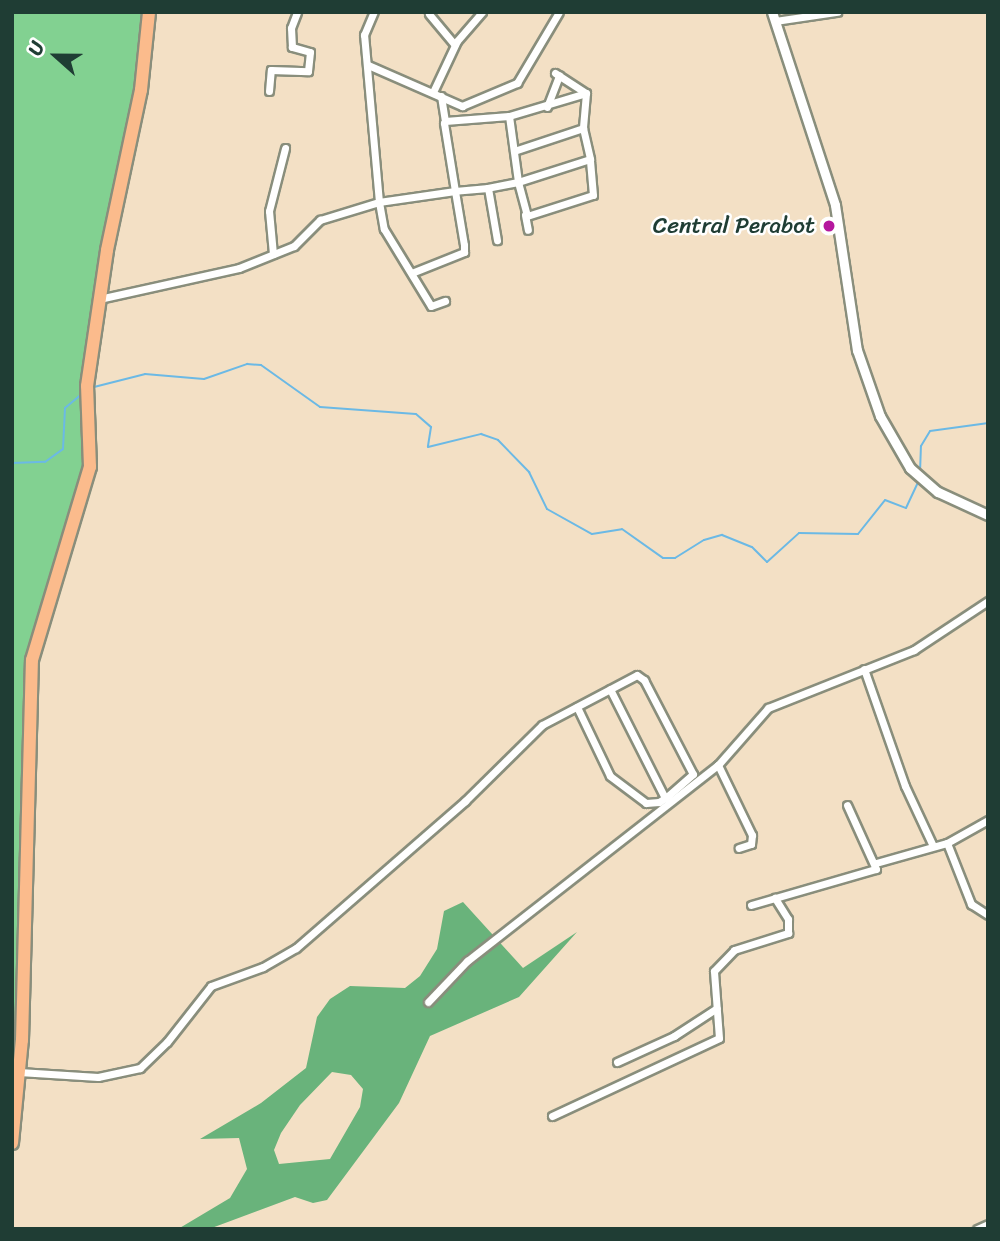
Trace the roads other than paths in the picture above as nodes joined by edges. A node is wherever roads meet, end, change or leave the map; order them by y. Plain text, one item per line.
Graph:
1 (149, 12) edge
2 (297, 12) edge
3 (374, 12) edge
4 (481, 12) edge
5 (559, 12) edge
6 (837, 12) edge
7 (429, 14) dead end
8 (774, 17) edge
9 (455, 45) junction
10 (369, 65) junction
11 (269, 92) dead end
12 (586, 93) junction
13 (437, 94) junction
14 (547, 107) junction
15 (509, 116) junction
16 (445, 121) junction
17 (583, 128) junction
18 (285, 148) dead end
19 (514, 151) junction
20 (590, 159) junction
21 (518, 183) junction
22 (488, 188) junction
23 (455, 191) junction
24 (379, 202) junction
25 (525, 215) junction
26 (528, 230) dead end
27 (497, 240) dead end
28 (273, 254) junction
29 (414, 272) junction
30 (99, 299) junction
31 (445, 301) dead end
32 (988, 515) edge
33 (988, 601) edge
34 (864, 669) junction
35 (610, 689) junction
36 (577, 706) junction
37 (718, 765) junction
38 (665, 797) junction
39 (847, 804) dead end
40 (988, 820) edge
41 (947, 842) junction
42 (933, 846) junction
43 (738, 848) dead end
44 (876, 863) junction
45 (775, 898) junction
46 (751, 905) dead end
47 (988, 915) edge
48 (428, 1002) dead end
49 (717, 1008) junction
50 (617, 1062) dead end
51 (19, 1072) junction
52 (552, 1116) dead end
53 (12, 1143) edge
54 (988, 1224) edge
55 (977, 1229) edge

1 - 30 highway
2 - 11 street
3 - 10 street
4 - 9 street
5 - 13 street
6 - 8 street
7 - 9 street
8 - 32 street
9 - 13 street
10 - 13 street
10 - 24 street
12 - 14 street
12 - 14 street
12 - 17 street
13 - 16 street
14 - 15 street
15 - 16 street
15 - 19 street
16 - 23 street
17 - 19 street
17 - 20 street
18 - 28 street
19 - 21 street
20 - 21 street
20 - 25 street
21 - 22 street
21 - 25 street
22 - 23 street
22 - 27 street
23 - 24 street
23 - 29 street
24 - 28 street
24 - 29 street
25 - 26 street
28 - 30 street
29 - 31 street
30 - 51 highway
33 - 34 street
34 - 37 street
34 - 42 street
35 - 36 street
35 - 38 street
35 - 38 street
36 - 38 street
36 - 51 street
37 - 43 street
37 - 48 street
39 - 44 street
40 - 41 street
41 - 42 street
41 - 47 street
42 - 44 street
44 - 45 street
45 - 46 street
45 - 49 street
49 - 50 street
49 - 52 street
51 - 53 highway
54 - 55 street

